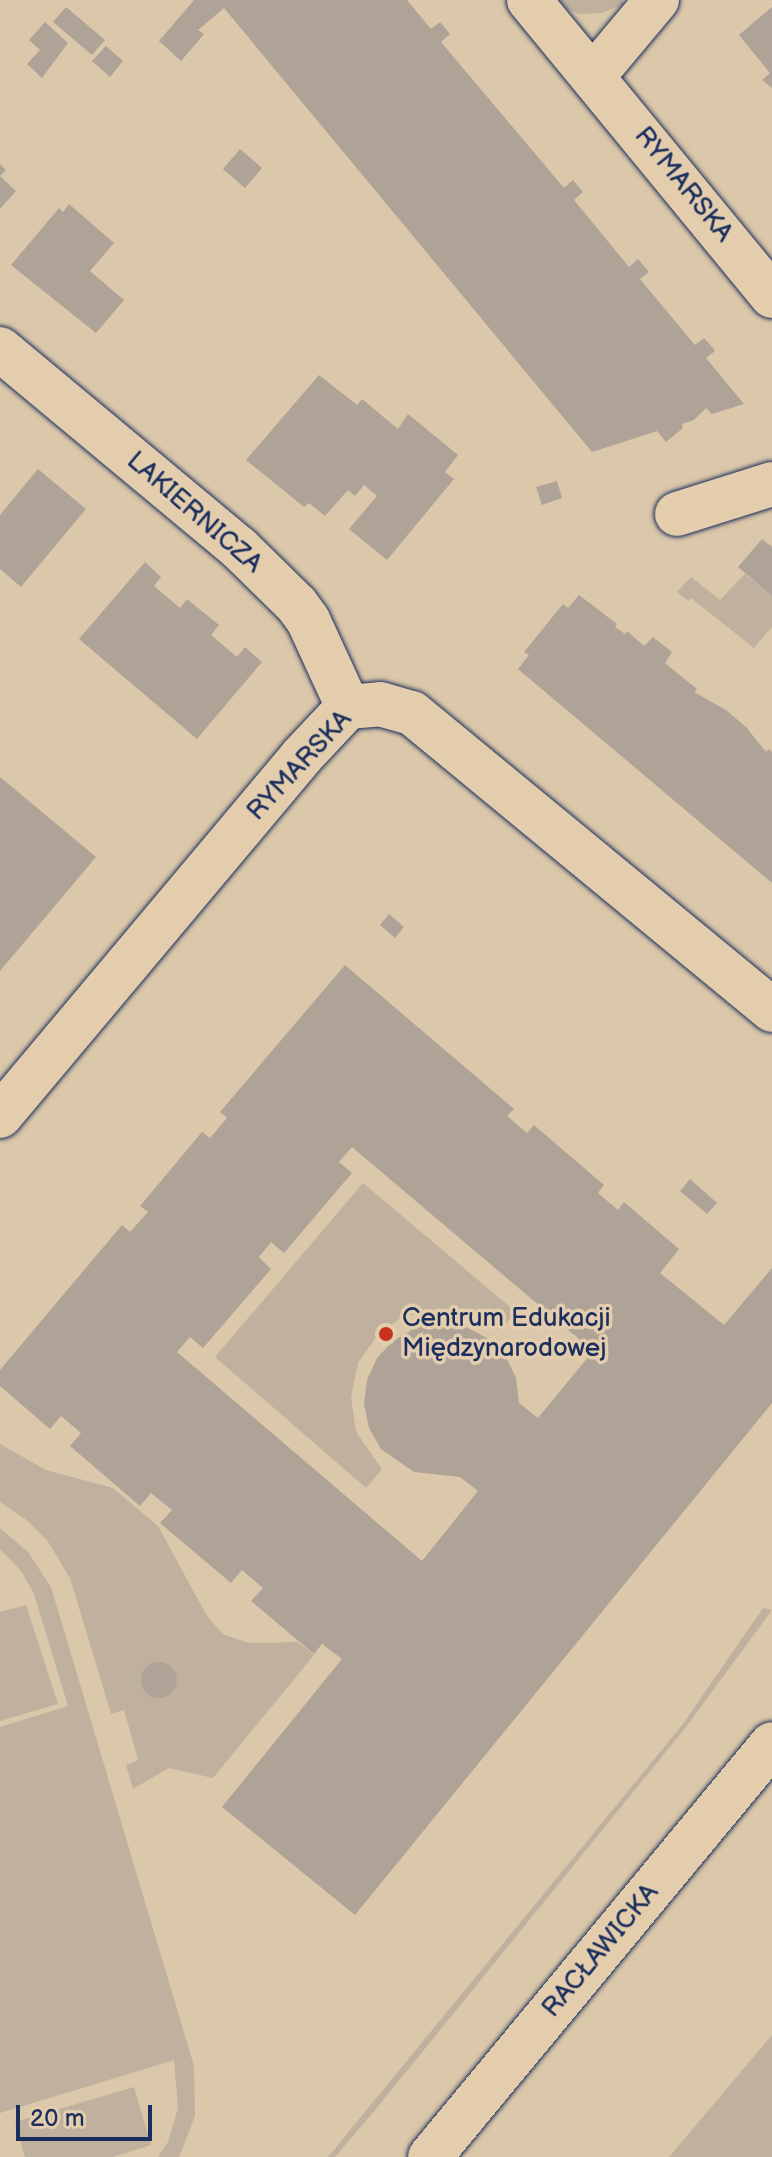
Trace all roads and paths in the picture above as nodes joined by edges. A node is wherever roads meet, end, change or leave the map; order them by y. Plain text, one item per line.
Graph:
1 (529, 0) edge
2 (657, 0) edge
3 (594, 75) junction
4 (772, 296) edge
5 (0, 349) edge
6 (772, 484) edge
7 (677, 514) dead end
8 (344, 698) junction
9 (772, 1010) edge
10 (0, 1116) edge
11 (772, 1744) edge
12 (430, 2157) edge

1 - 3 street, RYMARSKA
2 - 3 street
3 - 4 street, RYMARSKA
5 - 8 street, LAKIERNICZA
6 - 7 street
8 - 9 street, RYMARSKA
8 - 10 street, RYMARSKA
11 - 12 street, RACŁAWICKA

